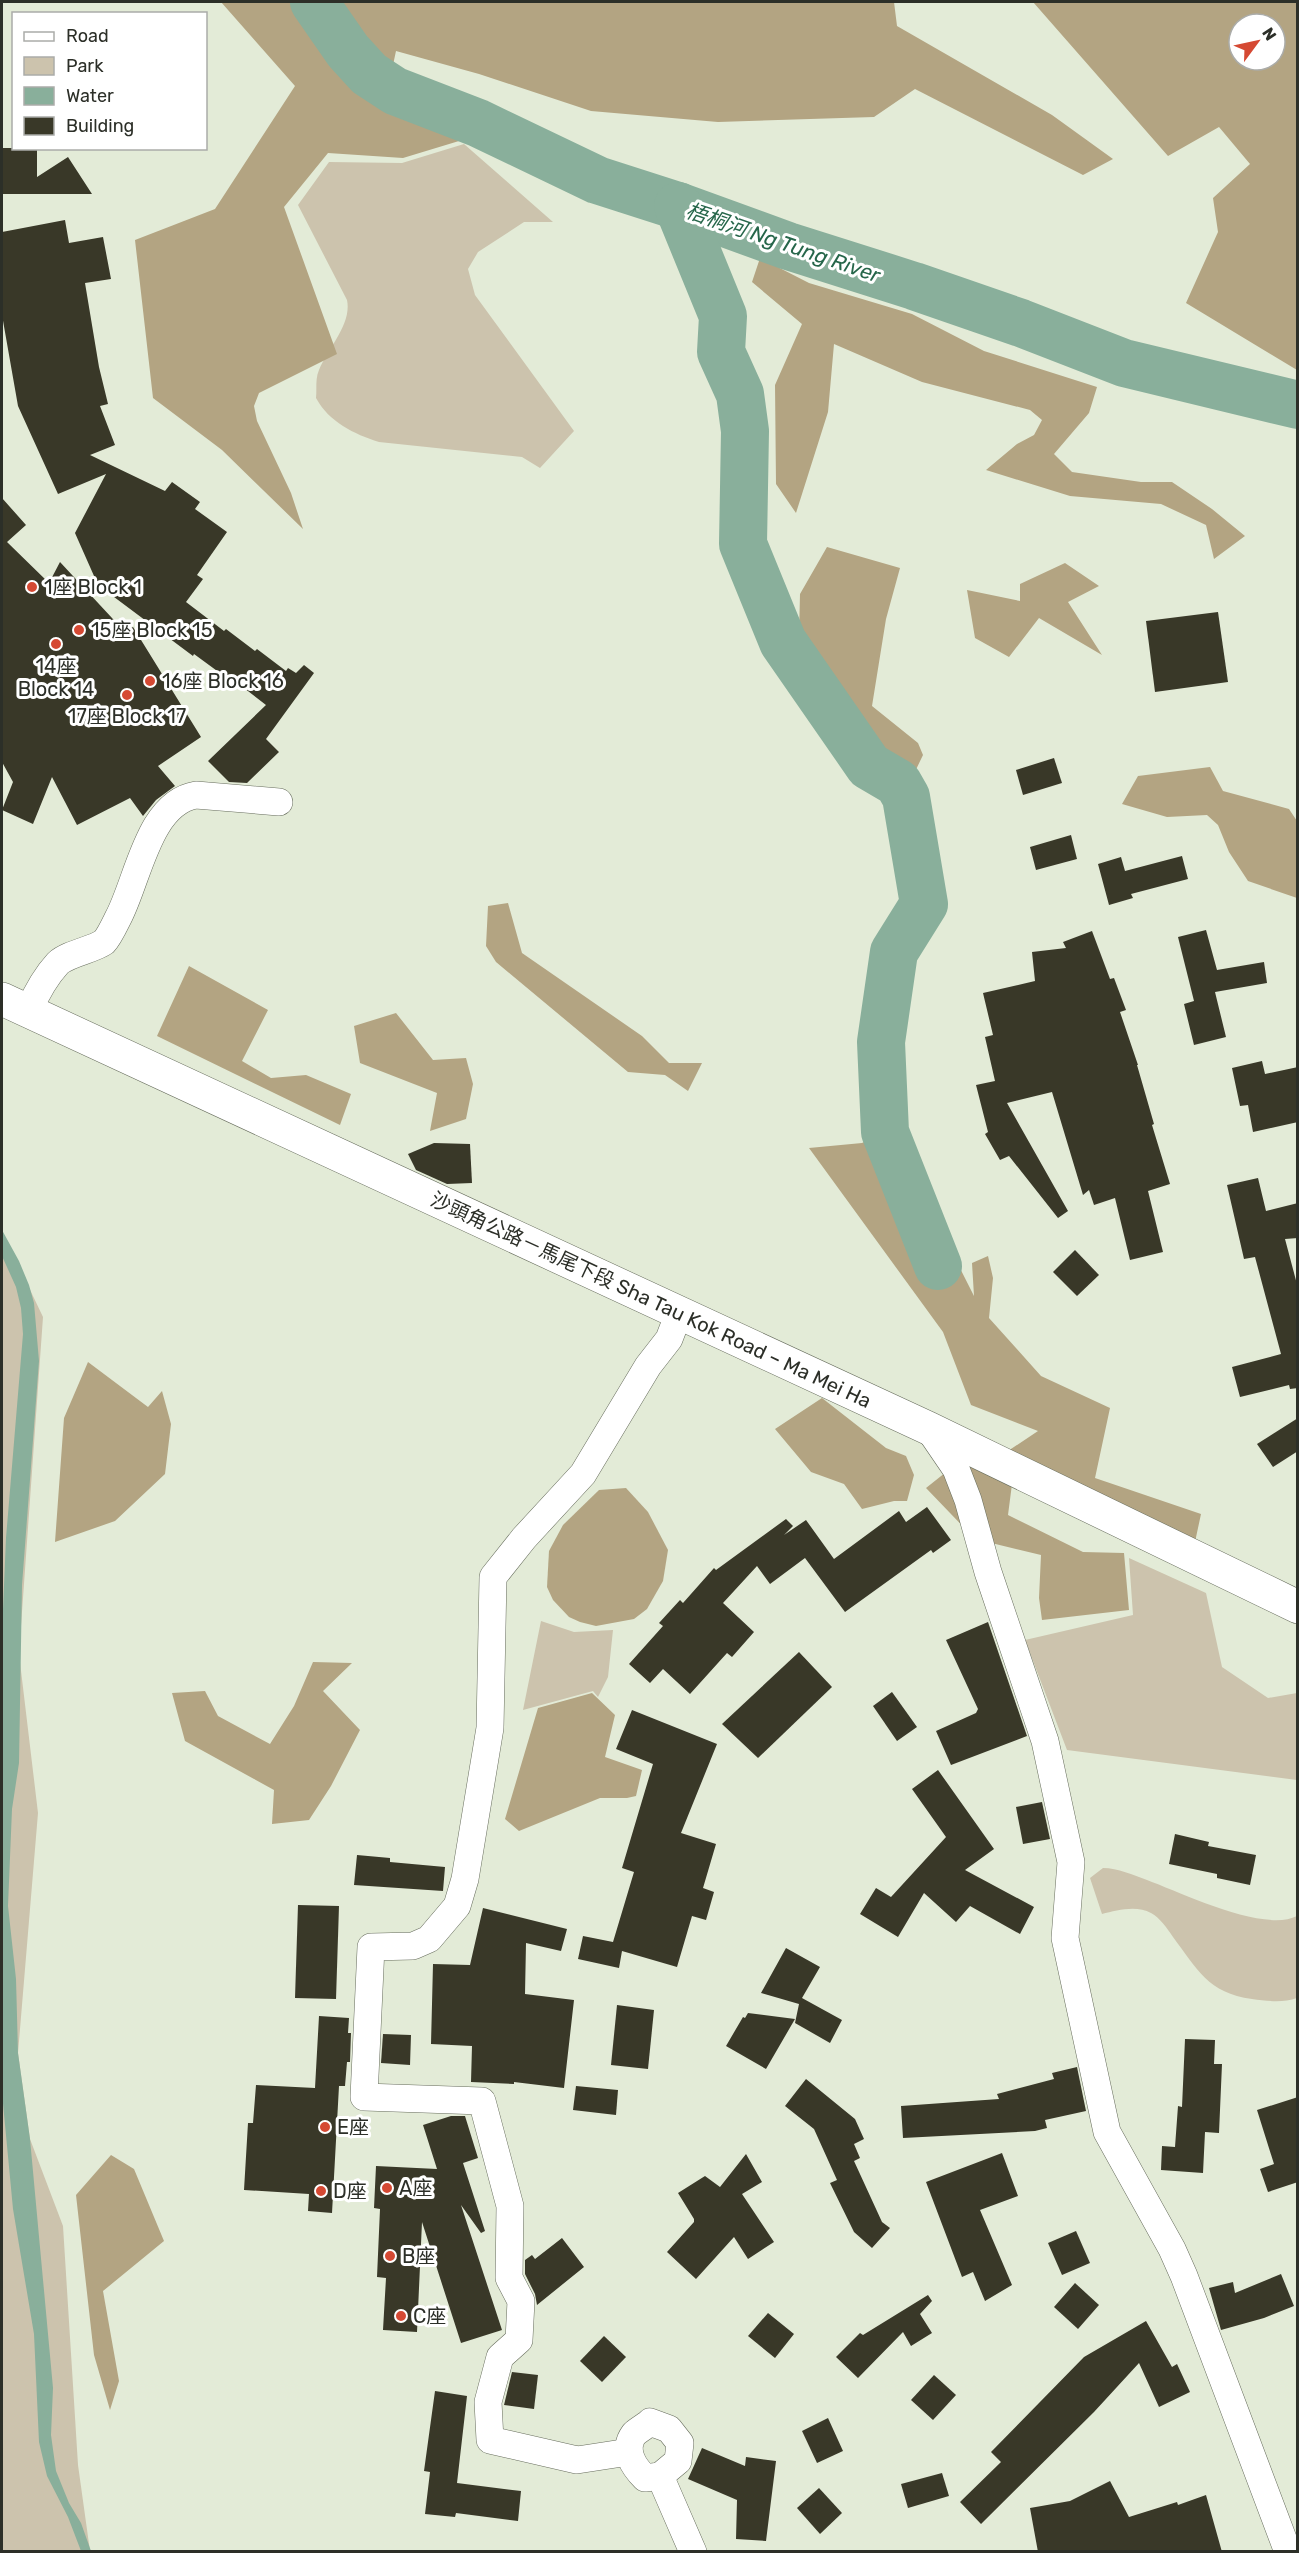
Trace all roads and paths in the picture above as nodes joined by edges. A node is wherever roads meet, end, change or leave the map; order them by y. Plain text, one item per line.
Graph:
1 (279, 802) dead end
2 (15, 1004) edge
3 (679, 1314) junction
4 (928, 1428) junction
5 (1298, 1606) edge
6 (629, 2452) junction
7 (660, 2476) junction
8 (693, 2552) edge
9 (1288, 2552) edge

1 - 2 street
2 - 3 main road, 沙頭角公路－馬尾下段 Sha Tau Kok Road – Ma Mei Ha
3 - 4 main road, 沙頭角公路－馬尾下段 Sha Tau Kok Road – Ma Mei Ha
3 - 6 street
4 - 5 main road, 沙頭角公路－馬尾下段 Sha Tau Kok Road – Ma Mei Ha
4 - 9 street
6 - 7 street
6 - 7 street
7 - 8 street

